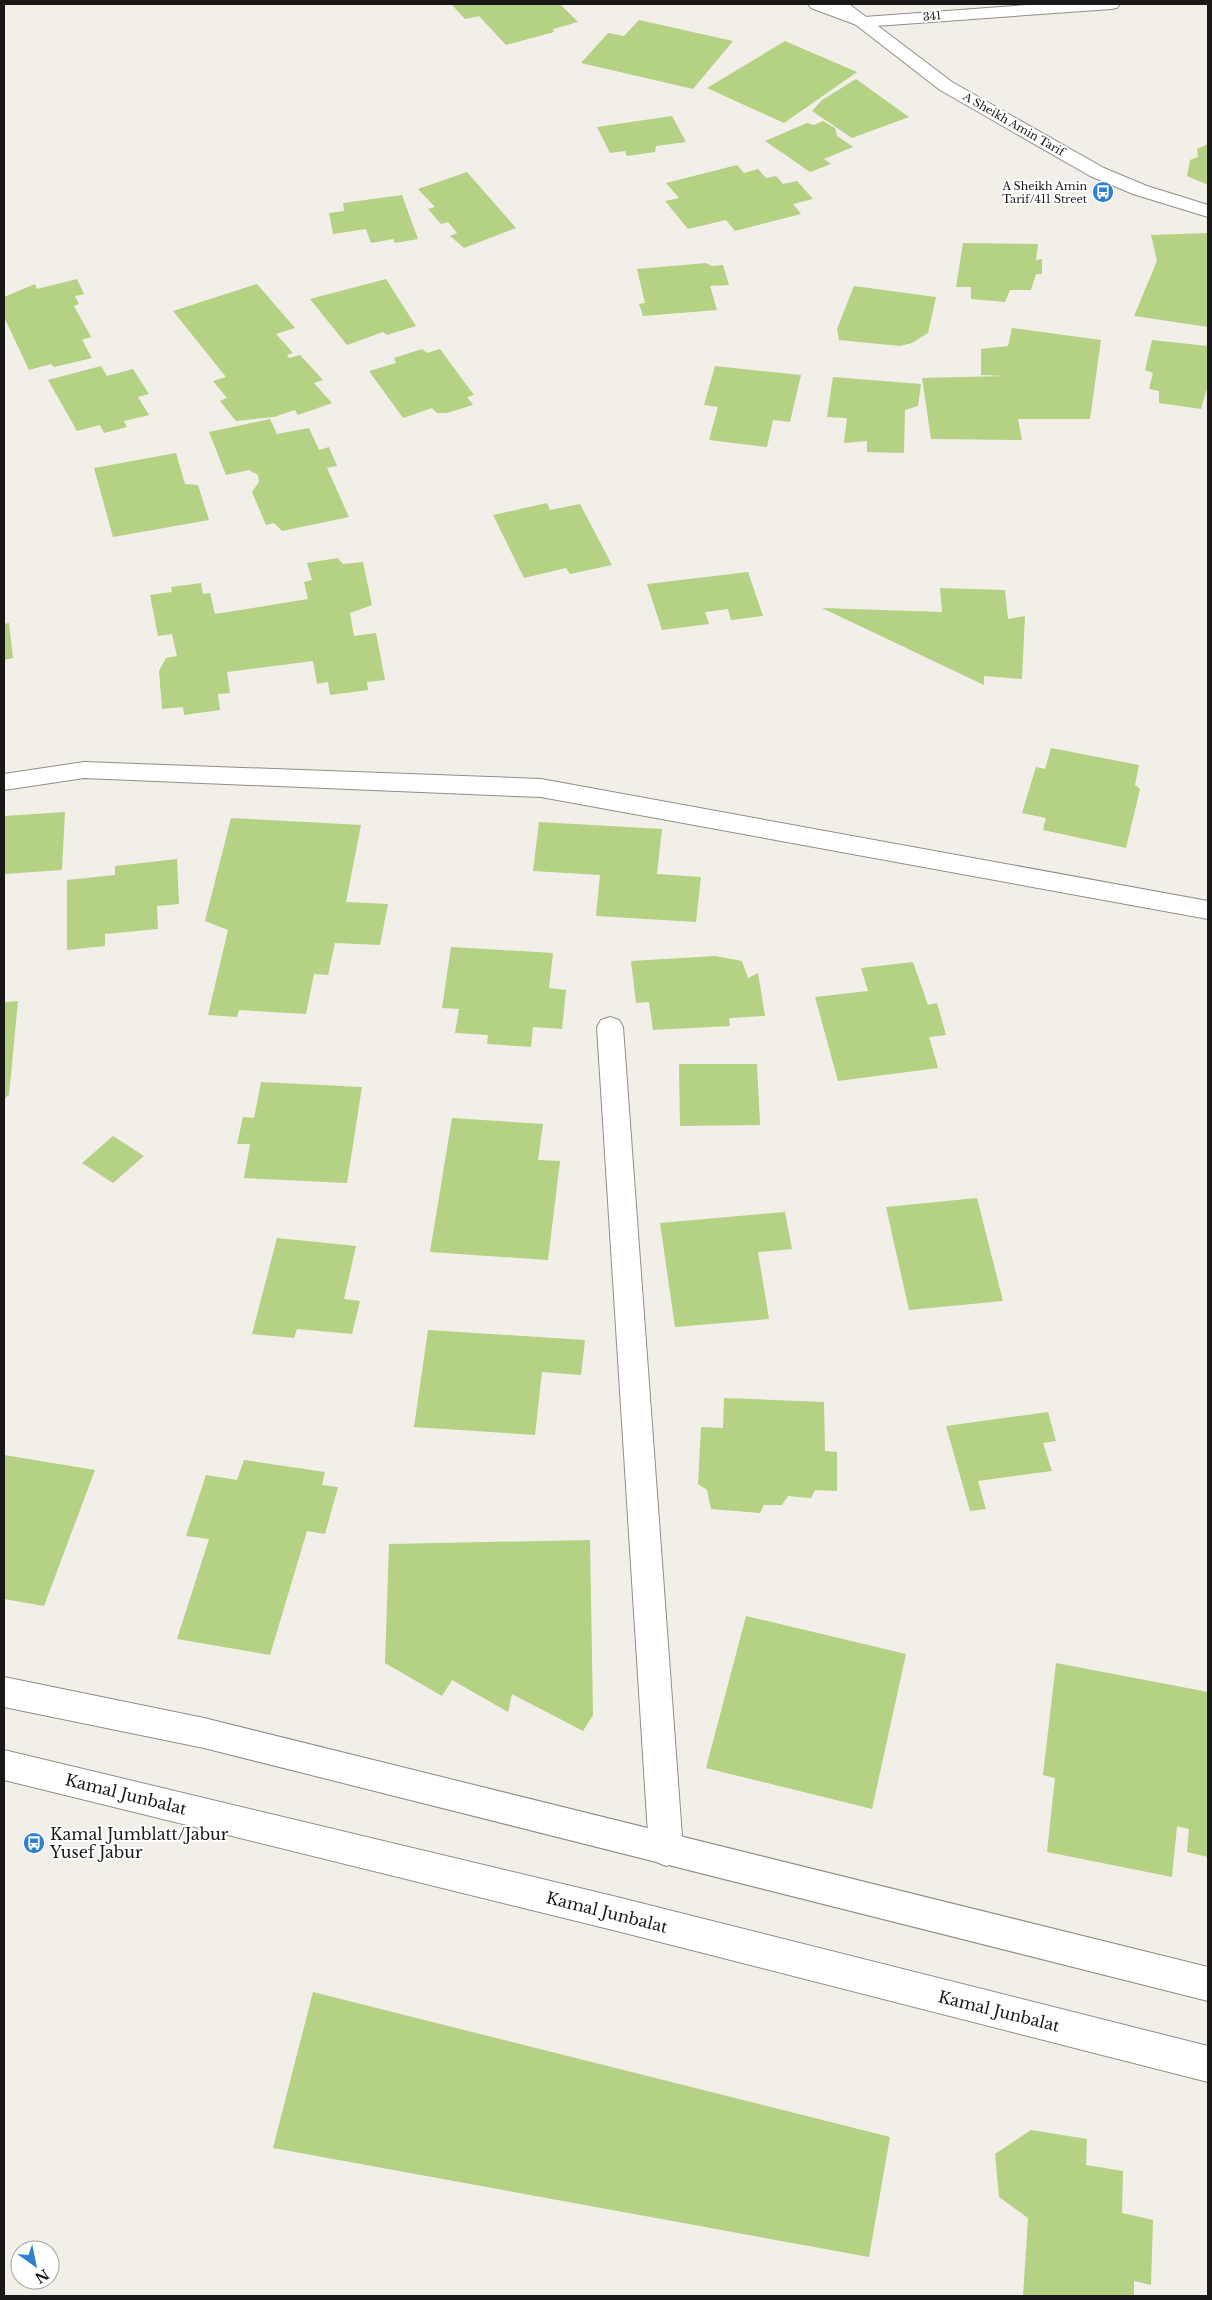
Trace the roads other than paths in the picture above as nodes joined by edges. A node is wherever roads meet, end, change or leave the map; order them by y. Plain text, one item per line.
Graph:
1 (817, 4) edge
2 (838, 4) edge
3 (1112, 4) edge
4 (862, 22) junction
5 (1208, 212) edge
6 (4, 782) edge
7 (1208, 910) edge
8 (610, 1027) dead end
9 (4, 1692) edge
10 (4, 1765) edge
11 (666, 1850) junction
12 (1208, 1984) edge
13 (1208, 2064) edge

1 - 4 street, 341
2 - 4 street, A Sheikh Amin Tarif
3 - 4 street, 341
4 - 5 street, A Sheikh Amin Tarif
6 - 7 street
8 - 11 street
9 - 11 street
10 - 13 street, Kamal Junbalat
11 - 12 street

